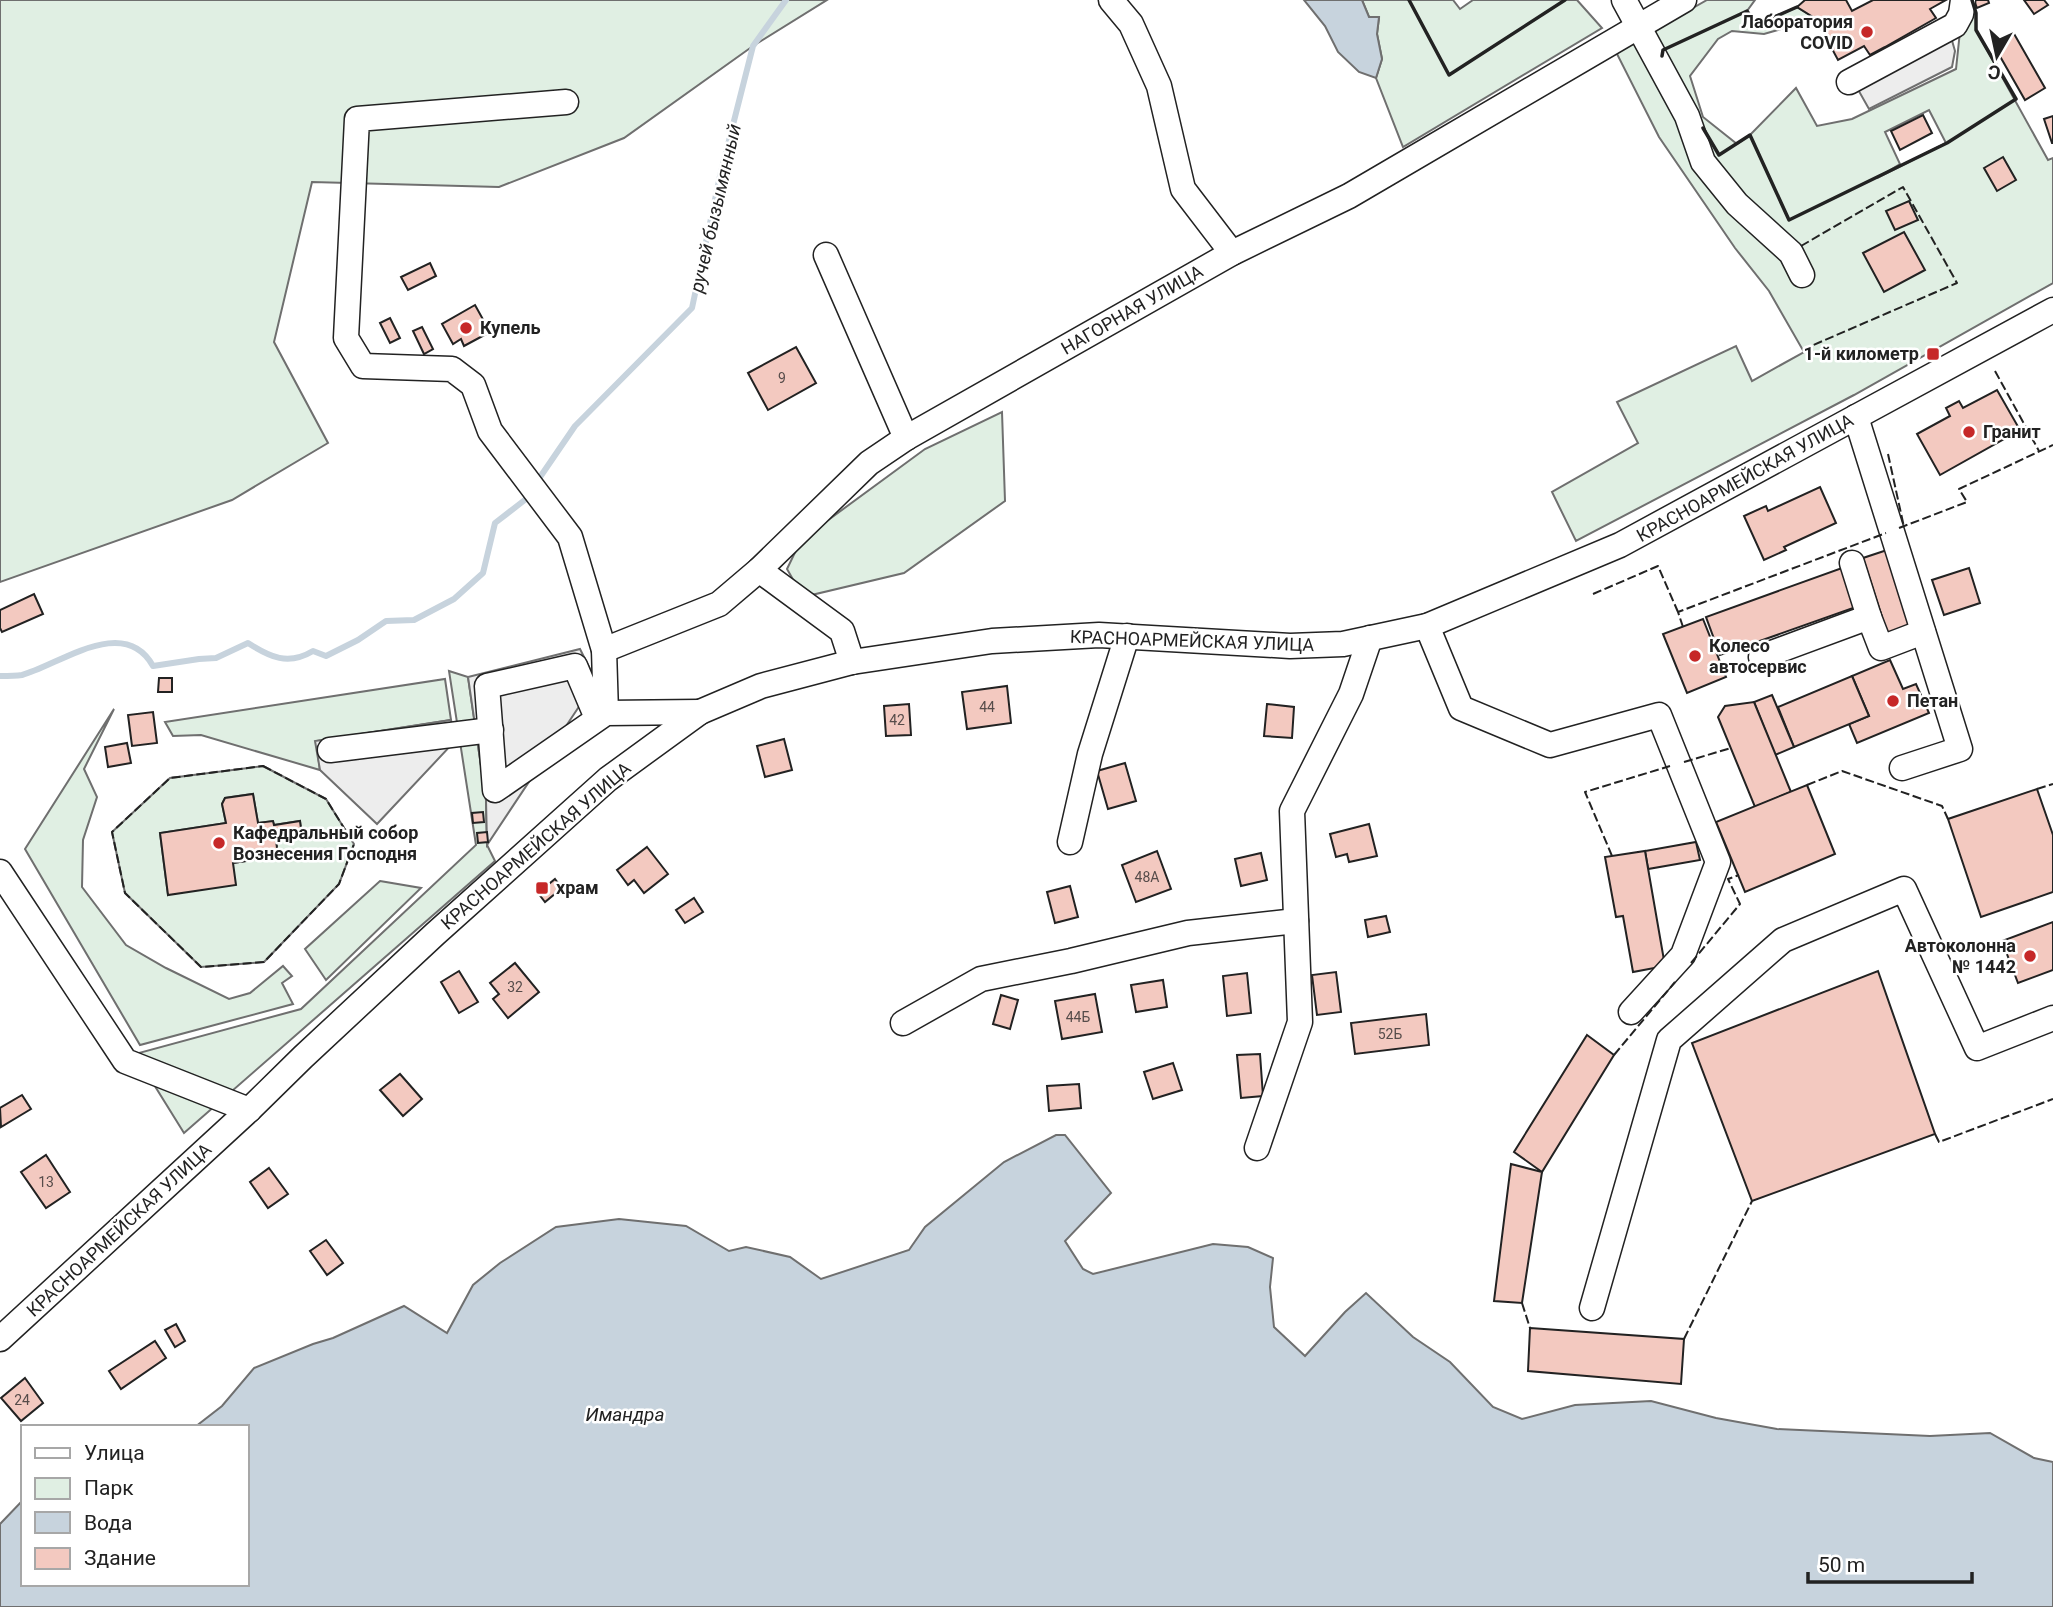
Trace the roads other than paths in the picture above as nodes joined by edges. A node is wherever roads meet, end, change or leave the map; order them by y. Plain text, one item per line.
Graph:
1 (1111, 0) edge
2 (1624, 0) edge
3 (1684, 0) edge
4 (1963, 0) edge
5 (1638, 27) junction
6 (1849, 82) dead end
7 (566, 102) dead end
8 (1232, 253) junction
9 (826, 256) dead end
10 (1802, 275) dead end
11 (2053, 310) edge
12 (1856, 417) junction
13 (906, 438) junction
14 (1852, 563) dead end
15 (758, 570) junction
16 (1868, 617) junction
17 (1427, 626) junction
18 (1923, 632) junction
19 (1127, 636) junction
20 (1370, 638) junction
21 (604, 649) junction
22 (1761, 657) dead end
23 (852, 662) junction
24 (700, 712) junction
25 (601, 716) junction
26 (491, 730) junction
27 (330, 750) dead end
28 (1902, 768) dead end
29 (1070, 842) dead end
30 (0, 872) edge
31 (1296, 921) junction
32 (1631, 1012) dead end
33 (2053, 1018) edge
34 (904, 1023) dead end
35 (249, 1110) junction
36 (1257, 1148) dead end
37 (1591, 1307) dead end
38 (0, 1339) edge

1 - 8 street
2 - 5 street
3 - 5 street, НАГОРНАЯ УЛИЦА
4 - 6 street
5 - 8 street, НАГОРНАЯ УЛИЦА
5 - 10 street
7 - 21 street
8 - 13 street, НАГОРНАЯ УЛИЦА
9 - 13 street
11 - 12 street, КРАСНОАРМЕЙСКАЯ УЛИЦА
12 - 17 street, КРАСНОАРМЕЙСКАЯ УЛИЦА
12 - 18 street
13 - 15 street, НАГОРНАЯ УЛИЦА
14 - 16 street
15 - 21 street, НАГОРНАЯ УЛИЦА
15 - 23 street
16 - 18 street
16 - 22 street
17 - 20 street, КРАСНОАРМЕЙСКАЯ УЛИЦА
17 - 32 street
18 - 28 street
19 - 20 street, КРАСНОАРМЕЙСКАЯ УЛИЦА
19 - 23 street, КРАСНОАРМЕЙСКАЯ УЛИЦА
19 - 29 street
20 - 31 street
21 - 25 street
23 - 24 street, КРАСНОАРМЕЙСКАЯ УЛИЦА
24 - 25 street
24 - 35 street, КРАСНОАРМЕЙСКАЯ УЛИЦА
25 - 26 street
25 - 26 street
26 - 27 street
30 - 35 street
31 - 34 street
31 - 36 street
33 - 37 street
35 - 38 street, КРАСНОАРМЕЙСКАЯ УЛИЦА

